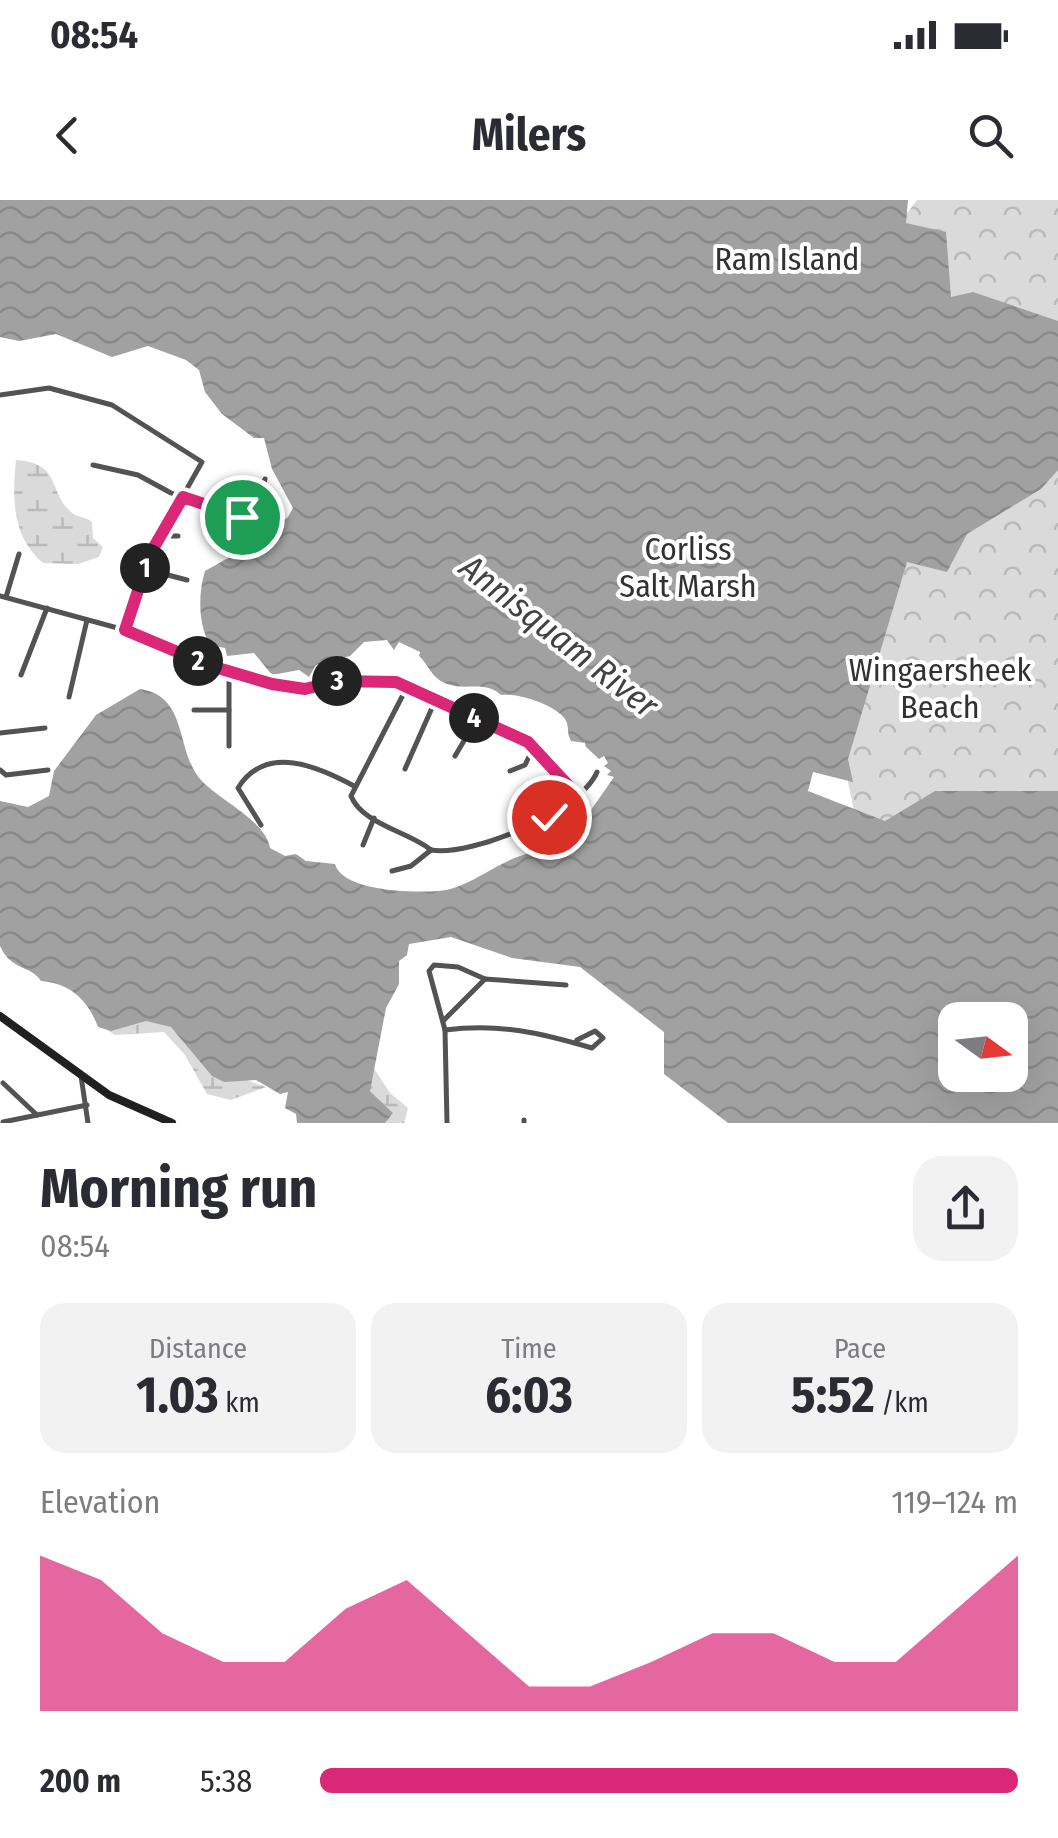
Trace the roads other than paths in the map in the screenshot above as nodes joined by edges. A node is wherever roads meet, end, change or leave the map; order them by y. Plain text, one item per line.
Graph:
1 (0, 395) edge
2 (93, 465) dead end
3 (265, 479) dead end
4 (183, 497) junction
5 (257, 505) junction
6 (272, 519) dead end
7 (160, 536) junction
8 (178, 536) dead end
9 (19, 554) dead end
10 (144, 569) junction
11 (187, 580) dead end
12 (3, 597) edge
13 (47, 608) junction
14 (87, 620) junction
15 (125, 630) junction
16 (228, 672) junction
17 (21, 675) dead end
18 (407, 688) junction
19 (69, 697) dead end
20 (435, 701) junction
21 (194, 710) dead end
22 (229, 710) junction
23 (477, 719) junction
24 (45, 728) dead end
25 (0, 734) edge
26 (229, 746) dead end
27 (534, 746) junction
28 (455, 756) dead end
29 (405, 769) dead end
30 (0, 770) edge
31 (48, 770) dead end
32 (510, 771) dead end
33 (598, 772) dead end
34 (354, 786) junction
35 (578, 796) junction
36 (588, 809) dead end
37 (374, 818) junction
38 (262, 825) dead end
39 (363, 845) dead end
40 (432, 850) junction
41 (392, 870) dead end
42 (486, 979) junction
43 (566, 985) dead end
44 (0, 1016) edge
45 (444, 1020) junction
46 (445, 1030) junction
47 (577, 1040) junction
48 (81, 1076) junction
49 (3, 1084) dead end
50 (86, 1105) junction
51 (37, 1115) junction
52 (3, 1122) edge
53 (88, 1123) edge
54 (172, 1123) edge
55 (447, 1123) edge

1 - 4 street
2 - 4 street
3 - 5 street
4 - 5 street
4 - 7 street
5 - 6 street
7 - 8 street
7 - 10 street
9 - 12 street
10 - 11 street
10 - 15 street
12 - 13 street
13 - 14 street
13 - 17 street
14 - 15 street
14 - 19 street
15 - 16 street
16 - 18 street
16 - 22 street
18 - 20 street
18 - 34 street
20 - 23 street
20 - 29 street
21 - 22 street
22 - 26 street
23 - 27 street
23 - 28 street
24 - 25 street
27 - 32 street
27 - 35 street
30 - 31 street
33 - 35 street
34 - 37 street
34 - 38 street
35 - 36 street
35 - 40 street
37 - 39 street
37 - 40 street
40 - 41 street
42 - 43 street
42 - 45 street
42 - 45 street
44 - 48 main road
45 - 46 street
46 - 47 street
46 - 55 street
47 - 47 street
48 - 50 street
48 - 54 main road
49 - 51 street
50 - 51 street
50 - 53 street
51 - 52 street

